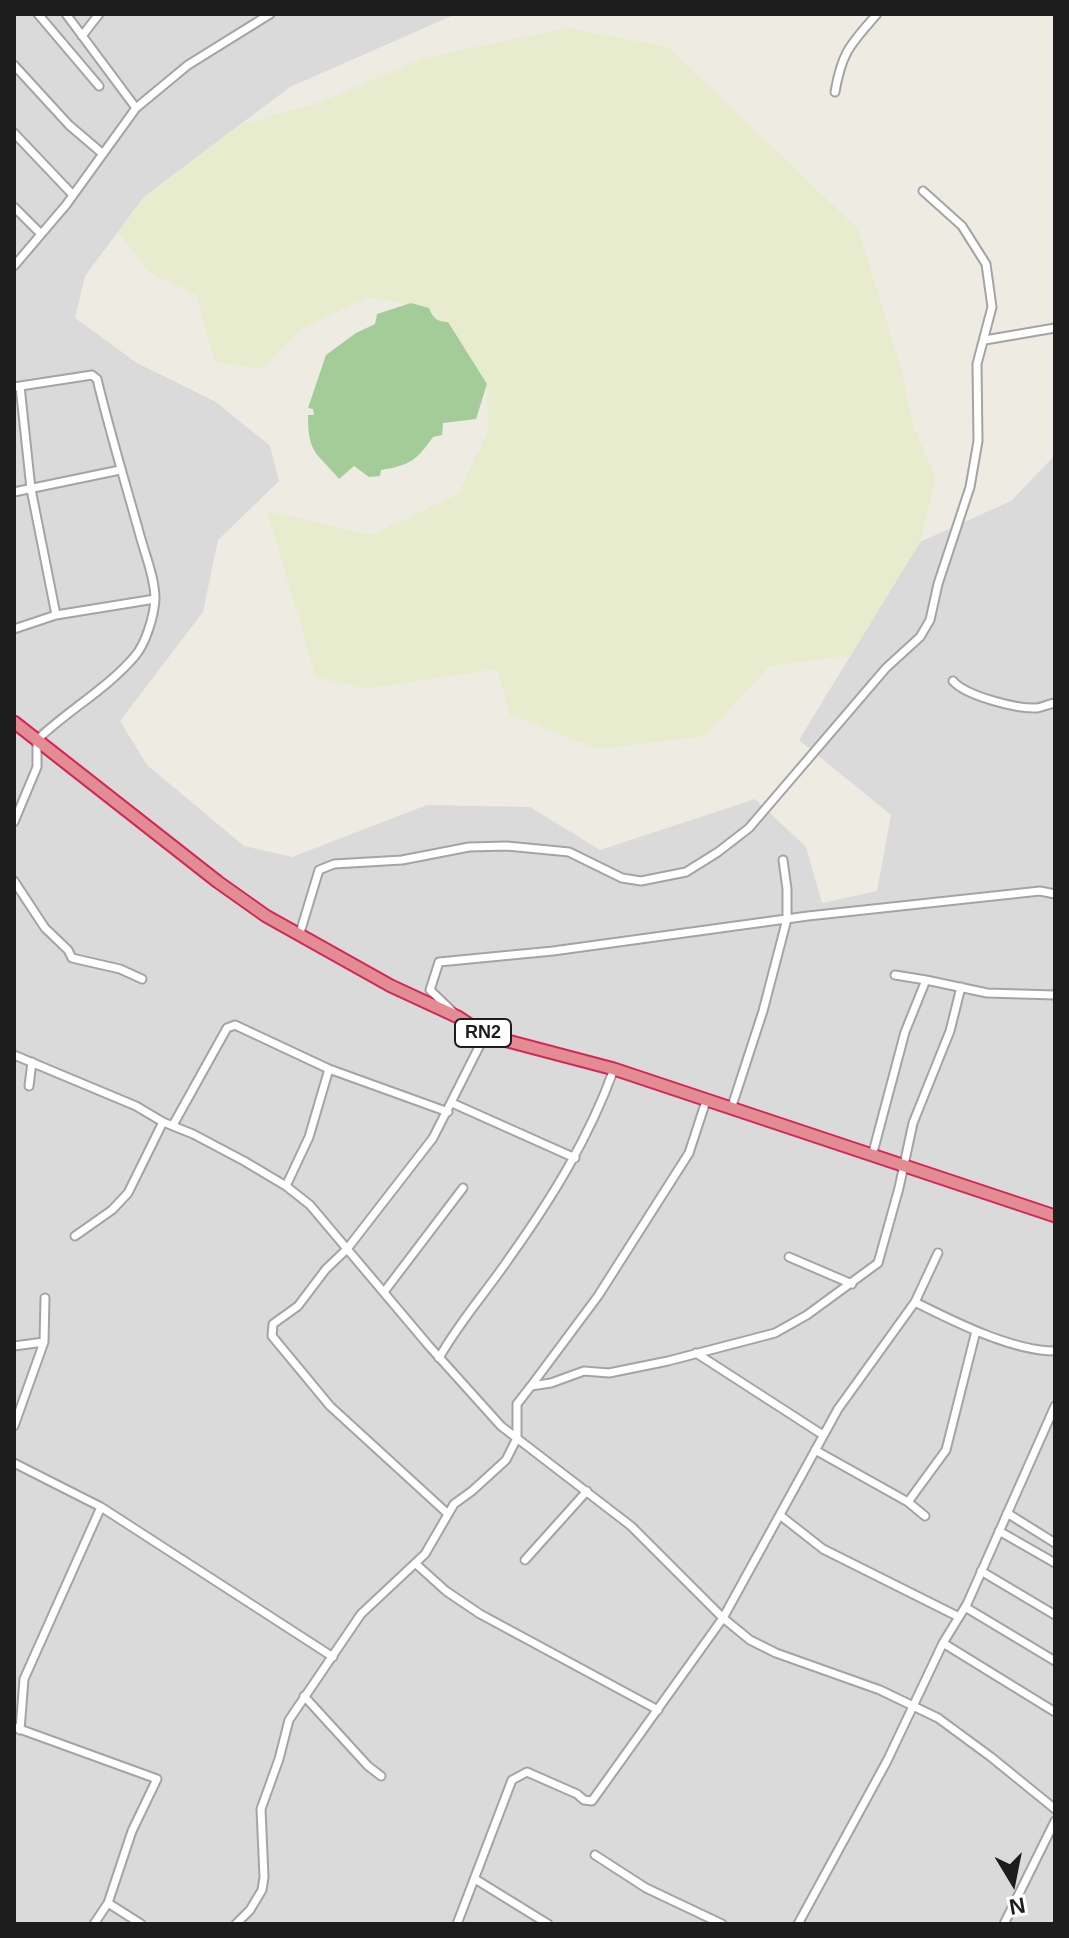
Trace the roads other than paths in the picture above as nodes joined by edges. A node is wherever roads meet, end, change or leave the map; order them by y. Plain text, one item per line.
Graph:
1 (38, 14) edge
2 (66, 14) edge
3 (99, 14) edge
4 (270, 14) edge
5 (877, 14) edge
6 (82, 36) junction
7 (14, 65) edge
8 (99, 86) dead end
9 (835, 92) dead end
10 (136, 108) junction
11 (14, 133) edge
12 (103, 154) junction
13 (923, 191) dead end
14 (73, 195) junction
15 (14, 207) edge
16 (41, 234) junction
17 (14, 266) edge
18 (1055, 328) edge
19 (985, 340) junction
20 (17, 387) edge
21 (120, 470) junction
22 (31, 489) junction
23 (14, 492) edge
24 (155, 599) junction
25 (56, 615) junction
26 (14, 629) edge
27 (953, 681) dead end
28 (1055, 703) edge
29 (14, 722) edge
30 (37, 740) junction
31 (14, 822) edge
32 (783, 860) dead end
33 (14, 881) edge
34 (1055, 894) edge
35 (787, 919) junction
36 (299, 936) junction
37 (895, 975) dead end
38 (142, 979) dead end
39 (926, 980) junction
40 (961, 987) junction
41 (1055, 995) edge
42 (458, 1017) junction
43 (485, 1035) junction
44 (14, 1055) edge
45 (32, 1062) junction
46 (329, 1069) junction
47 (614, 1069) junction
48 (29, 1086) dead end
49 (706, 1101) junction
50 (452, 1103) junction
51 (731, 1109) junction
52 (448, 1112) junction
53 (163, 1122) junction
54 (173, 1125) junction
55 (872, 1156) junction
56 (575, 1158) junction
57 (904, 1167) junction
58 (286, 1186) junction
59 (463, 1188) dead end
60 (1055, 1215) edge
61 (75, 1236) dead end
62 (347, 1249) junction
63 (938, 1253) dead end
64 (789, 1257) dead end
65 (852, 1284) junction
66 (384, 1292) junction
67 (45, 1298) dead end
68 (915, 1302) junction
69 (976, 1331) junction
70 (44, 1342) junction
71 (14, 1346) edge
72 (1055, 1351) edge
73 (696, 1353) junction
74 (439, 1358) junction
75 (531, 1386) junction
76 (1055, 1406) edge
77 (14, 1426) edge
78 (823, 1435) junction
79 (517, 1438) junction
80 (815, 1450) junction
81 (14, 1463) edge
82 (587, 1491) junction
83 (908, 1502) junction
84 (101, 1507) junction
85 (447, 1513) junction
86 (1007, 1513) junction
87 (781, 1516) junction
88 (925, 1516) dead end
89 (999, 1531) junction
90 (1055, 1543) edge
91 (525, 1560) dead end
92 (1055, 1563) edge
93 (416, 1564) junction
94 (981, 1571) junction
95 (965, 1607) junction
96 (1055, 1615) edge
97 (959, 1617) junction
98 (723, 1618) junction
99 (943, 1643) junction
100 (333, 1657) junction
101 (1055, 1661) edge
102 (304, 1696) junction
103 (914, 1706) junction
104 (658, 1710) junction
105 (1055, 1712) edge
106 (17, 1729) edge
107 (381, 1776) dead end
108 (1055, 1809) edge
109 (1055, 1821) edge
110 (595, 1855) dead end
111 (475, 1879) junction
112 (108, 1903) junction
113 (94, 1924) edge
114 (141, 1924) edge
115 (236, 1924) edge
116 (457, 1924) edge
117 (548, 1924) edge
118 (722, 1924) edge
119 (798, 1924) edge
120 (1004, 1924) edge

1 - 8 street
2 - 6 street
3 - 6 street
4 - 10 street
5 - 9 street
6 - 10 street
7 - 12 street
10 - 12 street
11 - 14 street
12 - 14 street
13 - 19 street
14 - 16 street
15 - 16 street
16 - 17 street
18 - 19 street
19 - 36 street
20 - 21 street
20 - 22 street
21 - 22 street
21 - 24 street
22 - 23 street
22 - 25 street
24 - 25 street
24 - 30 street
25 - 26 street
27 - 28 street
29 - 30 highway, RN2
30 - 31 street
30 - 36 highway, RN2
32 - 35 street
33 - 38 street
34 - 35 street
35 - 42 street
35 - 51 street
36 - 42 highway, RN2
37 - 39 street
39 - 40 street
39 - 55 street
40 - 41 street
40 - 57 street
42 - 43 highway, RN2
43 - 47 highway, RN2
43 - 50 street
44 - 45 street
45 - 48 street
45 - 53 street
46 - 52 street
46 - 54 street
46 - 58 street
47 - 49 highway, RN2
47 - 56 street
49 - 51 highway, RN2
49 - 75 street
50 - 52 street
50 - 56 street
51 - 55 highway, RN2
52 - 62 street
53 - 54 street
53 - 61 street
54 - 58 street
55 - 57 highway, RN2
56 - 74 street
57 - 60 highway, RN2
57 - 65 street
58 - 62 street
59 - 66 street
62 - 66 street
62 - 85 street
63 - 68 street
64 - 65 street
65 - 73 street
66 - 74 street
67 - 70 street
68 - 69 street
68 - 78 street
69 - 72 street
69 - 83 street
70 - 71 street
70 - 77 street
73 - 75 street
73 - 78 street
74 - 79 street
75 - 79 street
76 - 86 street
78 - 80 street
79 - 82 street
79 - 85 street
80 - 83 street
80 - 87 street
81 - 84 street
82 - 91 street
82 - 98 street
83 - 88 street
84 - 100 street
84 - 106 street
85 - 93 street
86 - 89 street
86 - 90 street
87 - 97 street
87 - 98 street
89 - 92 street
89 - 94 street
93 - 100 street
93 - 104 street
94 - 95 street
94 - 96 street
95 - 97 street
95 - 101 street
97 - 99 street
98 - 103 street
98 - 104 street
99 - 103 street
99 - 105 street
100 - 102 street
102 - 107 street
102 - 115 street
103 - 108 street
103 - 119 street
104 - 111 street
106 - 112 street
109 - 120 street
110 - 118 street
111 - 116 street
111 - 117 street
112 - 113 street
112 - 114 street

